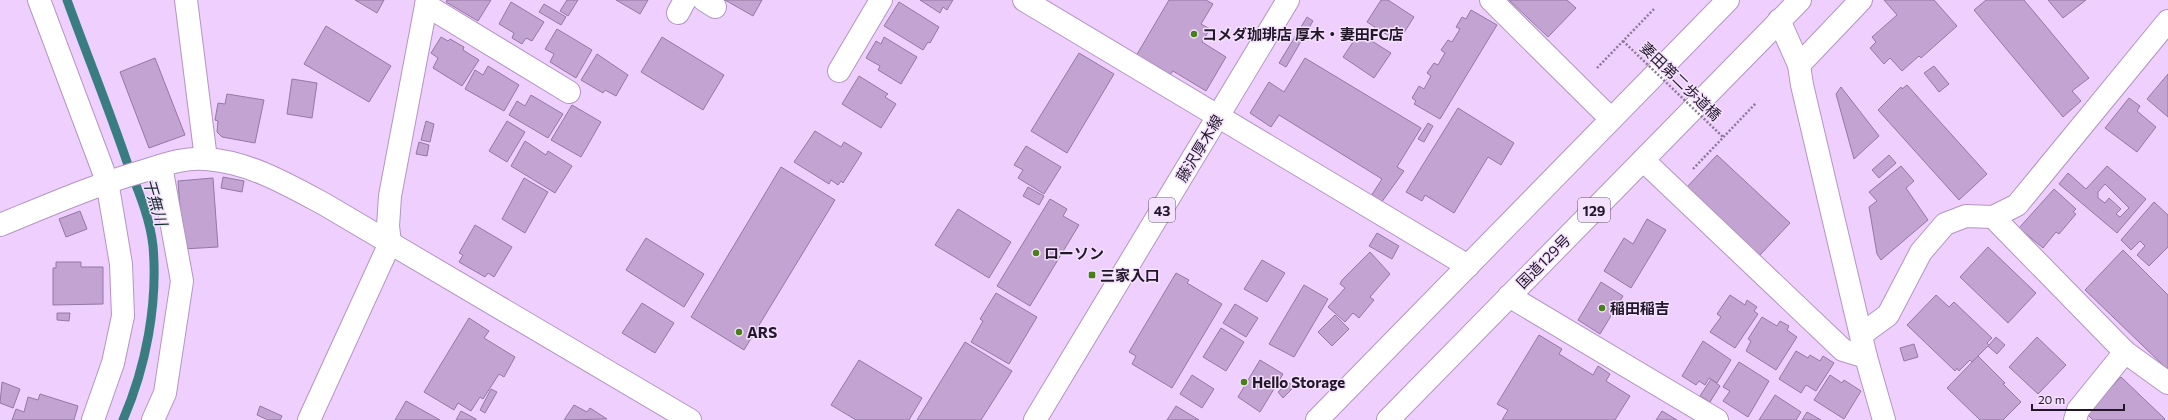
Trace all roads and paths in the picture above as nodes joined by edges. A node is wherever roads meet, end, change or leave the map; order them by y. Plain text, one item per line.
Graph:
1 (39, 0) edge
2 (186, 0) edge
3 (881, 0) edge
4 (1024, 0) edge
5 (1288, 0) edge
6 (1491, 0) edge
7 (1728, 0) edge
8 (1800, 0) edge
9 (1861, 0) edge
10 (426, 2) edge
11 (1654, 9) dead end
12 (1779, 20) junction
13 (2168, 21) edge
14 (1623, 41) junction
15 (1799, 66) junction
16 (839, 71) dead end
17 (1593, 73) dead end
18 (569, 92) dead end
19 (1756, 103) dead end
20 (1218, 117) junction
21 (1611, 119) junction
22 (1724, 138) junction
23 (206, 159) junction
24 (1643, 160) junction
25 (154, 168) junction
26 (1692, 169) dead end
27 (112, 180) junction
28 (1993, 217) junction
29 (0, 225) edge
30 (390, 243) junction
31 (1468, 266) junction
32 (1509, 296) junction
33 (1862, 334) junction
34 (2125, 352) junction
35 (1866, 357) junction
36 (2168, 383) edge
37 (677, 417) edge
38 (93, 420) edge
39 (153, 420) edge
40 (308, 420) edge
41 (1035, 420) edge
42 (1317, 420) edge
43 (1388, 420) edge
44 (1717, 420) edge
45 (1884, 420) edge
46 (2076, 420) edge

1 - 27 main road
2 - 23 main road
3 - 16 main road
4 - 20 main road
5 - 20 main road, 藤沢厚木線 / 43
6 - 21 main road
7 - 21 main road
8 - 12 main road, 国道129号 / 129
9 - 15 main road
10 - 18 main road
10 - 30 main road
11 - 14 path
12 - 15 main road
12 - 24 main road, 国道129号 / 129
13 - 28 main road
14 - 17 path
14 - 22 path, 妻田第二歩道橋, bridge
15 - 33 main road
19 - 22 path
20 - 31 main road
20 - 41 main road, 藤沢厚木線 / 43
21 - 31 main road
22 - 26 path
23 - 25 main road
23 - 30 main road
24 - 32 main road, 国道129号 / 129
24 - 35 main road
25 - 27 main road
25 - 39 main road
27 - 29 main road
27 - 38 main road
28 - 33 main road
28 - 34 main road
30 - 37 main road
30 - 40 main road
31 - 42 main road
32 - 43 main road, 国道129号 / 129
32 - 44 main road
33 - 35 main road
34 - 36 main road
34 - 46 main road
35 - 45 main road

